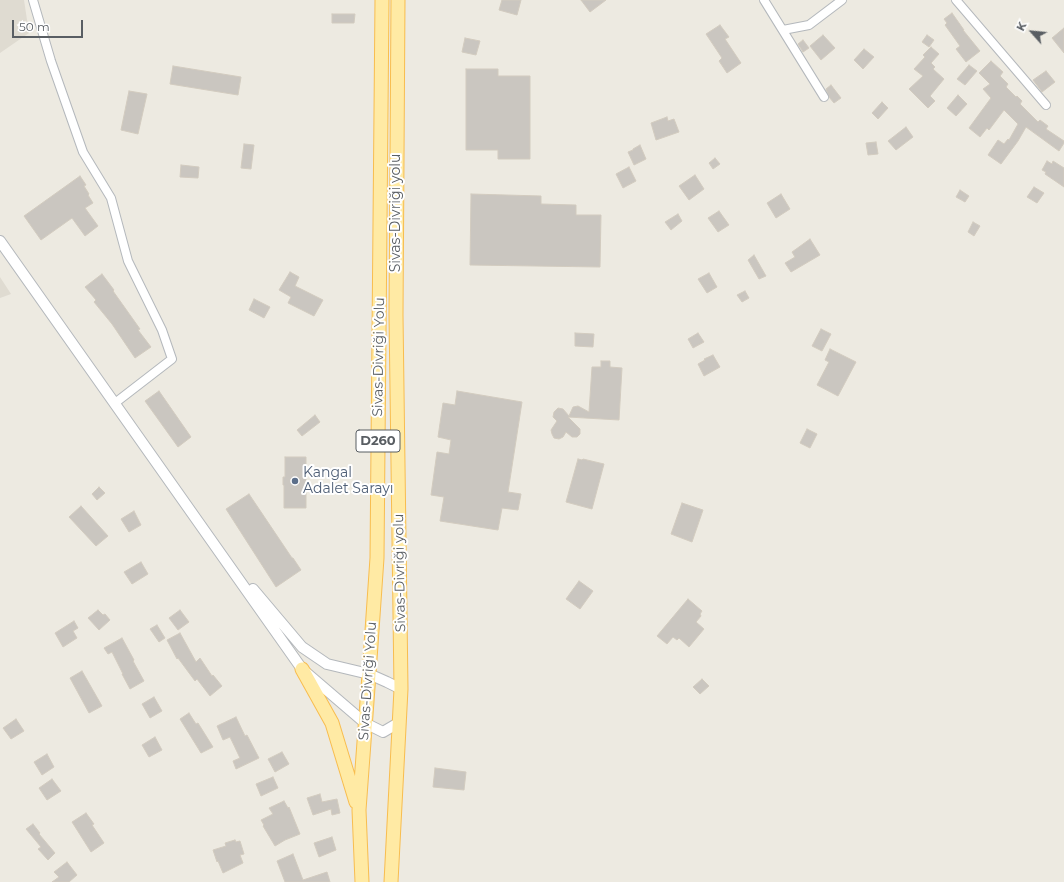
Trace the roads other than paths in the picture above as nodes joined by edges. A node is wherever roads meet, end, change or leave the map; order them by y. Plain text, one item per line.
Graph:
1 (33, 0) edge
2 (382, 0) edge
3 (398, 0) edge
4 (764, 0) edge
5 (842, 0) edge
6 (956, 0) edge
7 (783, 30) junction
8 (824, 97) dead end
9 (1046, 105) dead end
10 (0, 241) edge
11 (115, 403) junction
12 (209, 537) junction
13 (302, 670) junction
14 (369, 674) junction
15 (401, 689) junction
16 (400, 722) junction
17 (365, 723) junction
18 (359, 810) junction
19 (362, 882) edge
20 (391, 882) edge

1 - 11 street
2 - 14 main road, Sivas-Divriği Yolu / D260
3 - 15 main road, Sivas-Divriği yolu / D260
4 - 7 street
5 - 7 street
6 - 9 street
7 - 8 street
10 - 11 street
11 - 12 street
12 - 13 street
12 - 14 street
13 - 17 street
13 - 18 main road
14 - 15 street
14 - 17 main road, Sivas-Divriği Yolu / D260
15 - 16 main road, Sivas-Divriği yolu / D260
16 - 17 street
16 - 20 main road, Sivas-Divriği yolu / D260
17 - 18 main road, Sivas-Divriği Yolu / D260
18 - 19 main road, Sivas-Divriği Yolu / D260

